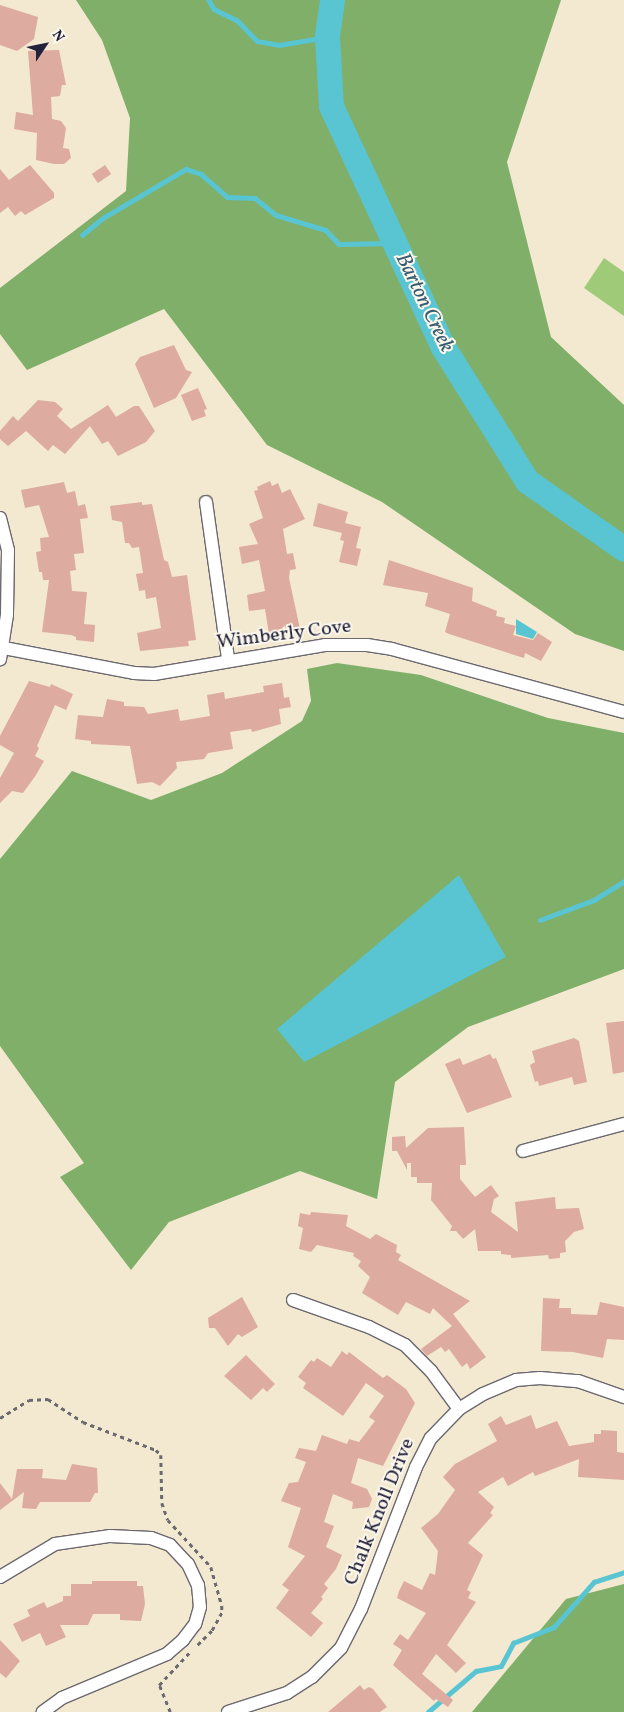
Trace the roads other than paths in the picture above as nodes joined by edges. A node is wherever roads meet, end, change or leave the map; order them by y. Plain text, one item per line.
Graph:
1 (206, 502) dead end
2 (0, 518) edge
3 (2, 654) edge
4 (228, 659) junction
5 (624, 712) edge
6 (624, 1124) edge
7 (523, 1151) dead end
8 (293, 1300) dead end
9 (624, 1397) edge
10 (459, 1409) junction
11 (0, 1577) edge
12 (62, 1698) junction
13 (43, 1712) edge
14 (57, 1712) edge
15 (228, 1712) edge

1 - 4 street
2 - 3 street
3 - 4 street, Wimberly Cove
4 - 5 street, Wimberly Cove
6 - 7 street
8 - 10 street
9 - 10 street, Chalk Knoll Drive
10 - 15 street, Chalk Knoll Drive
11 - 12 street
12 - 13 street
12 - 14 street

